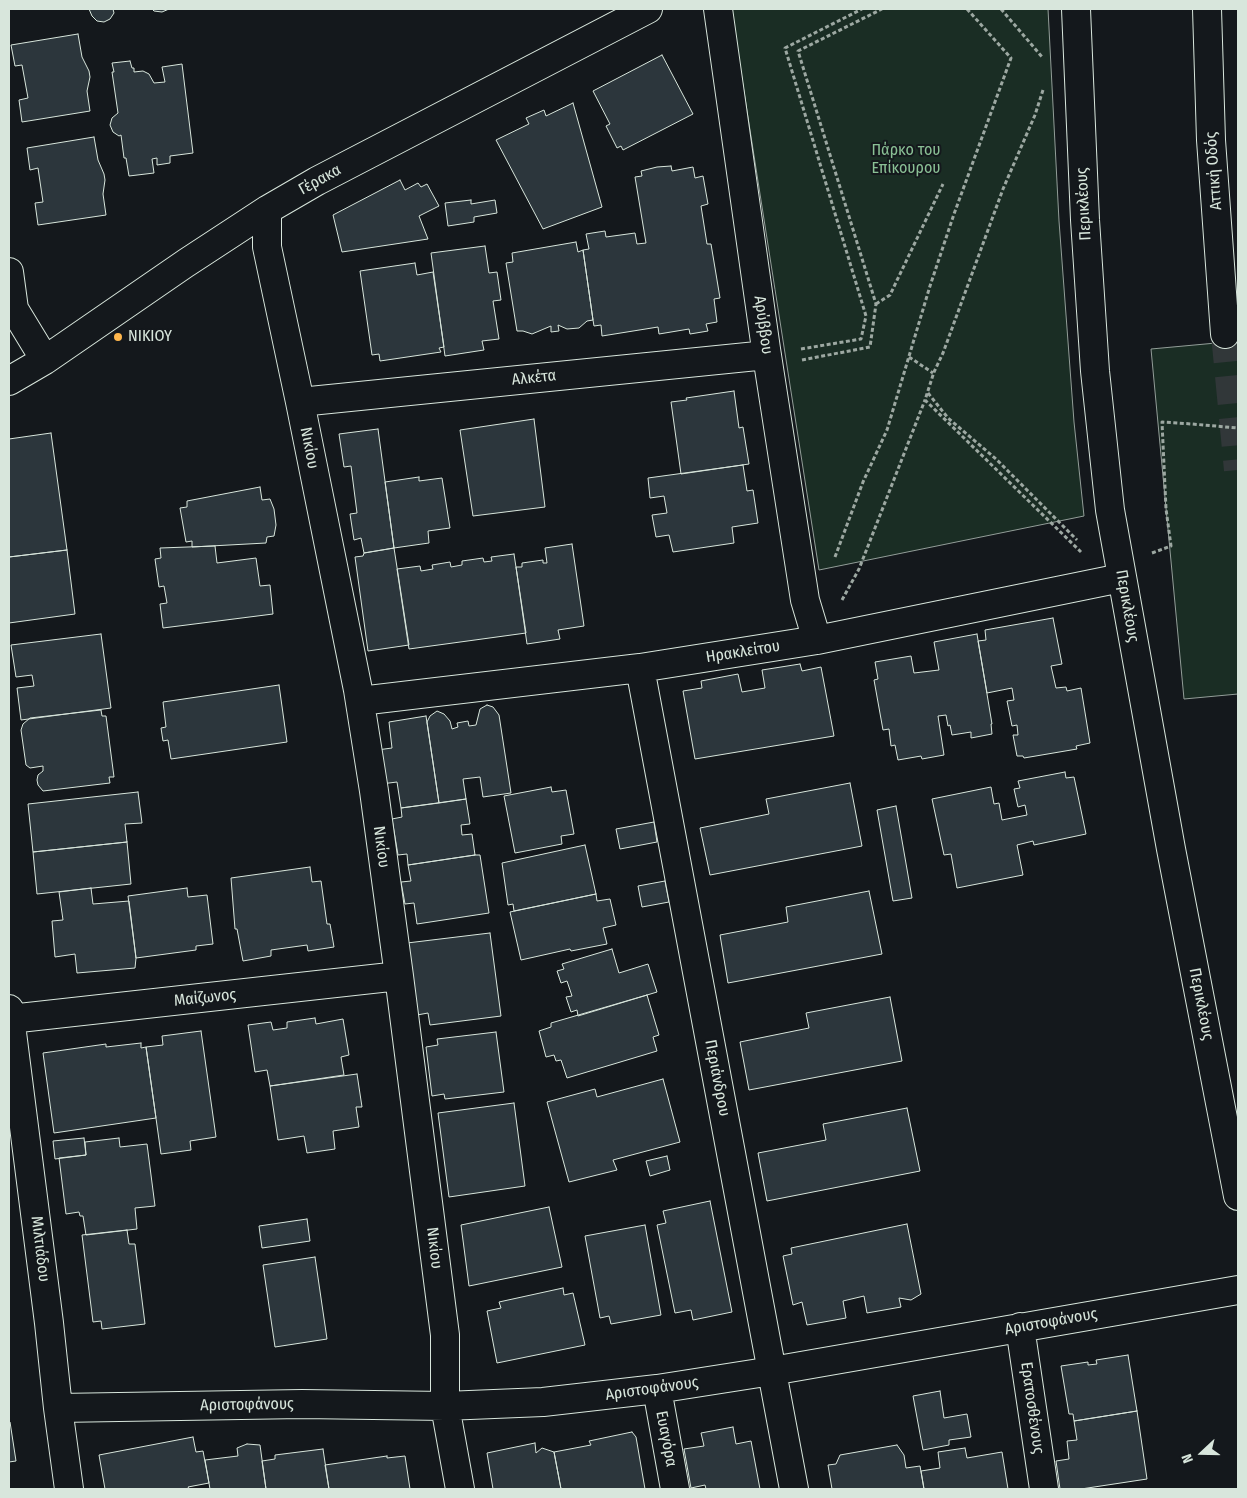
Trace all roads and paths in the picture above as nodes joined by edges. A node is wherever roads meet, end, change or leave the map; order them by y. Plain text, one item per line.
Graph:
1 (648, 9) edge
2 (718, 9) edge
3 (862, 9) edge
4 (882, 9) edge
5 (967, 9) edge
6 (1001, 9) edge
7 (1076, 9) edge
8 (1207, 9) edge
9 (1045, 61) dead end
10 (1044, 87) dead end
11 (943, 184) dead end
12 (267, 210) junction
13 (9, 272) edge
14 (876, 304) junction
15 (1225, 334) tunnel mouth
16 (909, 357) junction
17 (45, 360) junction
18 (768, 360) junction
19 (934, 372) junction
20 (9, 381) edge
21 (925, 400) junction
22 (300, 402) junction
23 (1238, 428) edge
24 (1077, 540) dead end
25 (834, 561) dead end
26 (1120, 570) junction
27 (815, 633) junction
28 (640, 668) junction
29 (360, 701) junction
30 (399, 976) junction
31 (9, 1014) edge
32 (1238, 1196) edge
33 (1238, 1290) edge
34 (1020, 1327) junction
35 (772, 1371) junction
36 (657, 1389) junction
37 (445, 1406) junction
38 (58, 1408) junction
39 (69, 1489) edge
40 (460, 1489) edge
41 (675, 1489) edge
42 (794, 1489) edge
43 (1044, 1489) edge

1 - 12 main road, Γέρακα
2 - 18 main road, Αρύββου
3 - 18 path
4 - 14 path
5 - 16 path
6 - 9 path
7 - 26 main road, Περικλέους
8 - 15 main road, Αττική Οδός
10 - 19 path
11 - 14 path
12 - 17 main road, Γέρακα
12 - 22 main road, Νικίου
13 - 17 main road
14 - 18 path
16 - 19 path
16 - 25 path
17 - 20 main road, Γέρακα
18 - 22 main road, Αλκέτα
18 - 27 main road, Αρύββου
19 - 21 path
19 - 24 path
21 - 26 path
21 - 27 path
22 - 29 main road, Νικίου
23 - 26 path
26 - 27 main road, Ηρακλείτου
26 - 32 main road, Περικλέους
27 - 28 main road, Ηρακλείτου
28 - 29 main road, Ηρακλείτου
28 - 35 main road, Περιάνδρου
29 - 30 main road, Νικίου
30 - 31 main road, Μαίζωνος
30 - 37 main road, Νικίου
31 - 38 main road, Μιλτιάδου
33 - 34 main road, Αριστοφάνους
34 - 35 main road, Αριστοφάνους
34 - 43 main road, Ερατοσθένους
35 - 36 main road, Αριστοφάνους
35 - 42 main road, Περιάνδρου
36 - 37 main road, Αριστοφάνους
36 - 41 main road, Ευαγόρα
37 - 38 main road, Αριστοφάνους
37 - 40 main road, Νικίου
38 - 39 main road, Μιλτιάδου

